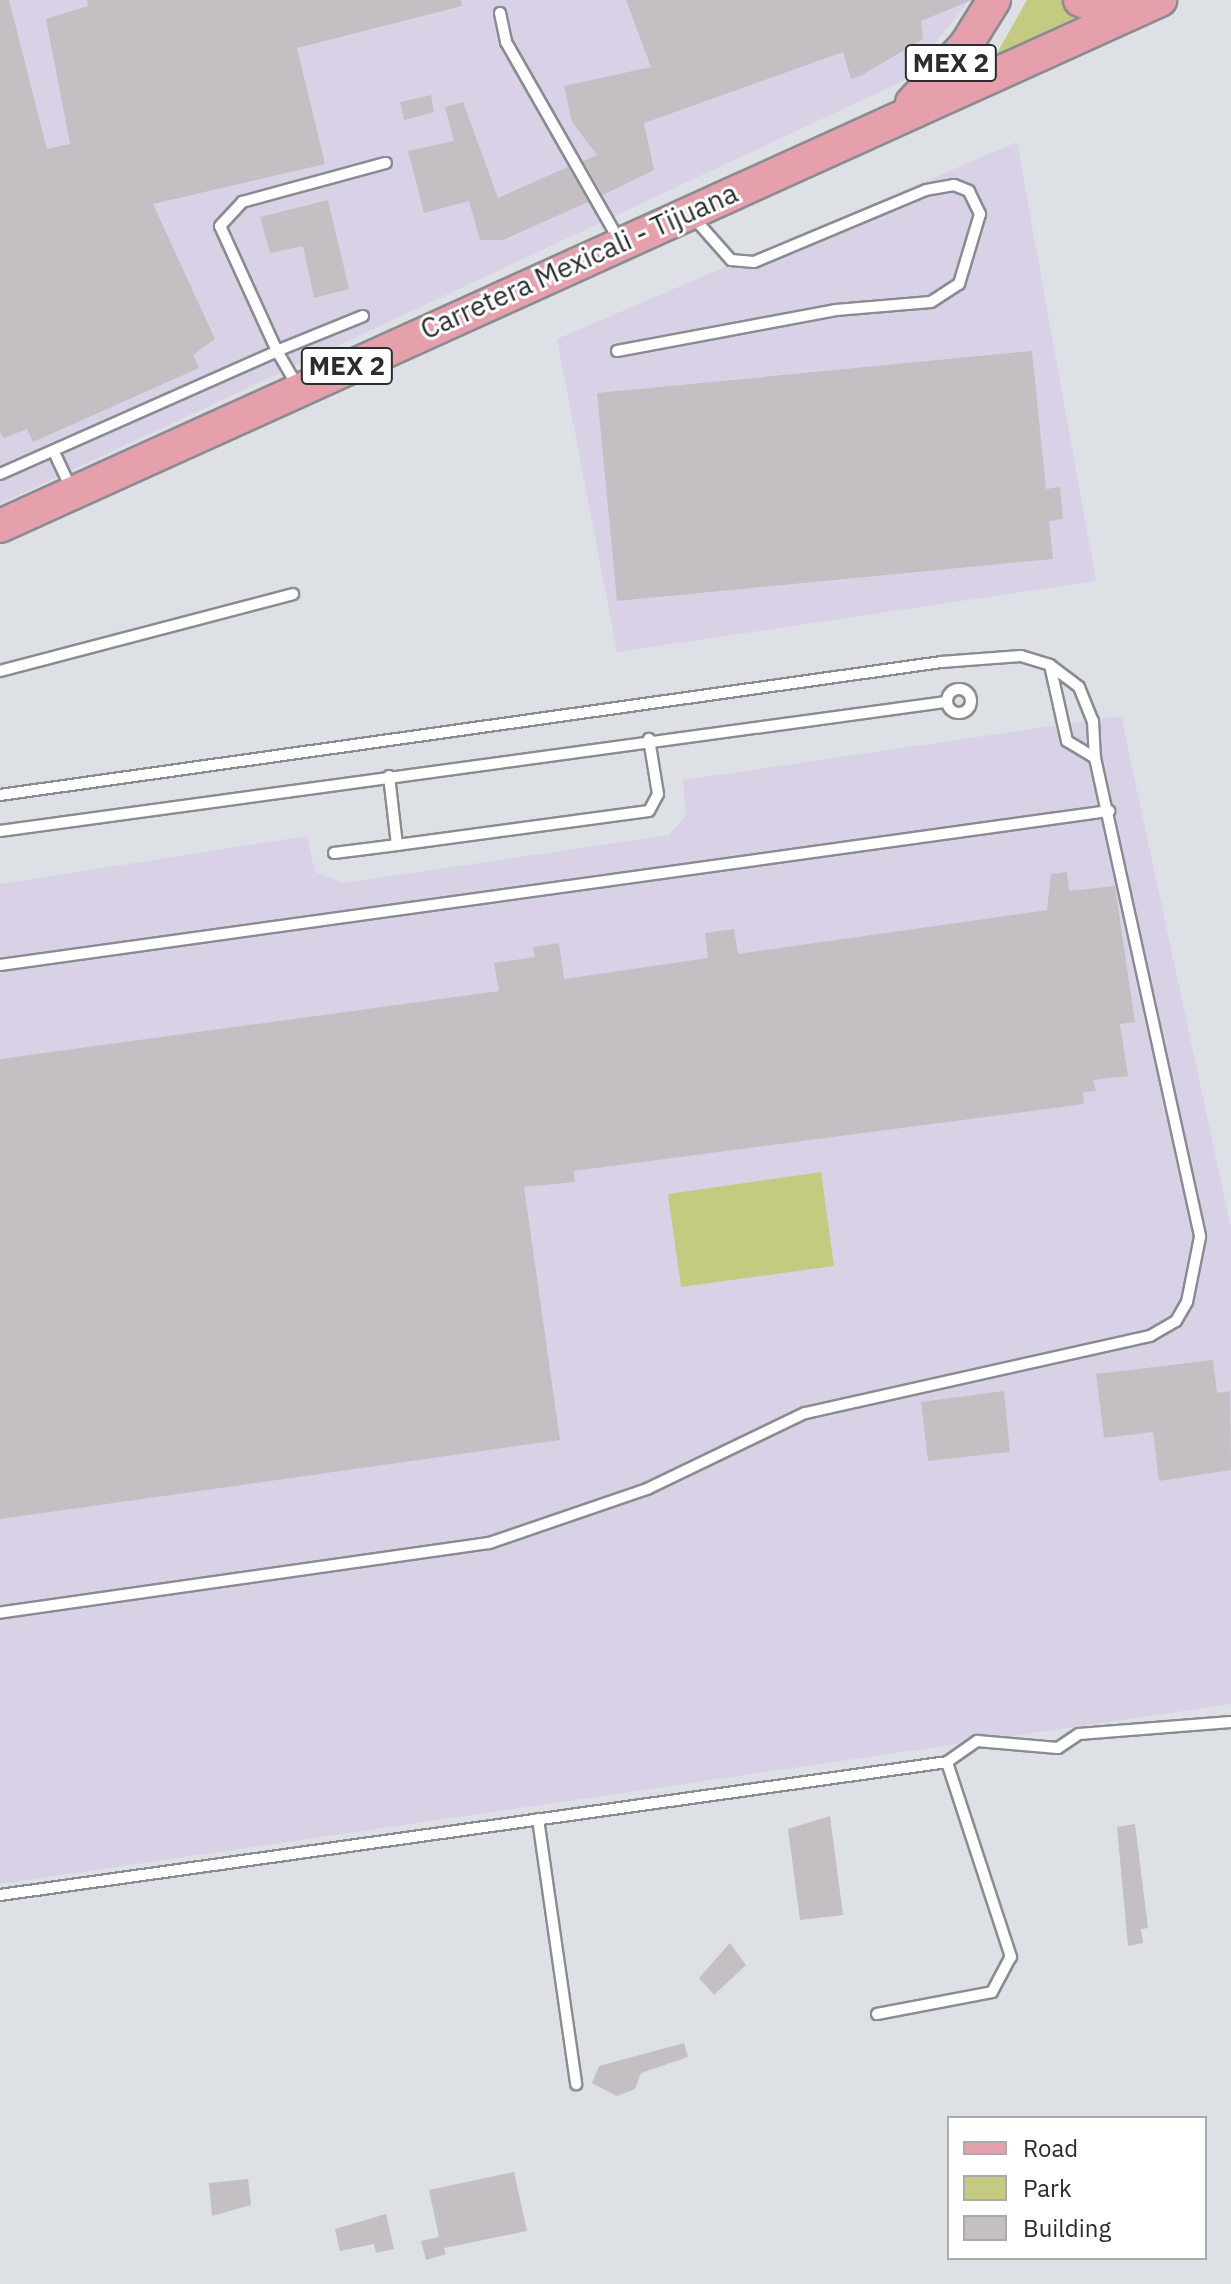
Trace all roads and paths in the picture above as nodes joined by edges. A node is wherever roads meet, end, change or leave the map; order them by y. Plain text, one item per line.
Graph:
1 (994, 0) edge
2 (1080, 0) edge
3 (1160, 0) edge
4 (500, 13) dead end
5 (1122, 16) junction
6 (896, 118) junction
7 (386, 163) dead end
8 (689, 212) junction
9 (620, 242) junction
10 (363, 316) dead end
11 (277, 351) junction
12 (617, 351) dead end
13 (299, 388) junction
14 (54, 452) junction
15 (0, 474) edge
16 (73, 493) junction
17 (2, 529) edge
18 (293, 594) dead end
19 (1050, 665) junction
20 (0, 671) edge
21 (946, 702) dead end
22 (649, 739) junction
23 (1095, 758) junction
24 (389, 776) junction
25 (0, 795) edge
26 (1109, 811) junction
27 (0, 831) edge
28 (397, 845) junction
29 (334, 853) dead end
30 (0, 965) edge
31 (0, 1613) edge
32 (1231, 1722) edge
33 (947, 1762) junction
34 (538, 1819) junction
35 (0, 1895) edge
36 (877, 2014) dead end
37 (576, 2084) dead end

1 - 6 main road, Carretera Mexicali - Tijuana / MEX 2
2 - 5 main road
3 - 5 main road, Carretera Mexicali - Tijuana / MEX 2
4 - 9 lane
5 - 6 main road, Carretera Mexicali - Tijuana / MEX 2
6 - 8 main road, Carretera Mexicali - Tijuana / MEX 2
7 - 11 lane
8 - 9 main road, Carretera Mexicali - Tijuana / MEX 2
8 - 12 lane
9 - 13 main road, Carretera Mexicali - Tijuana / MEX 2
10 - 11 lane
11 - 13 lane
11 - 14 lane
13 - 16 main road, Carretera Mexicali - Tijuana / MEX 2
14 - 15 lane
14 - 16 lane
16 - 17 main road, Carretera Mexicali - Tijuana / MEX 2
18 - 20 lane
19 - 23 lane
19 - 23 lane
19 - 25 lane
21 - 22 lane
22 - 24 lane
22 - 28 lane
23 - 26 lane
24 - 27 lane
24 - 28 lane
26 - 30 lane
26 - 31 lane
28 - 29 lane
32 - 33 lane
33 - 34 lane
33 - 36 lane
34 - 35 lane
34 - 37 lane

